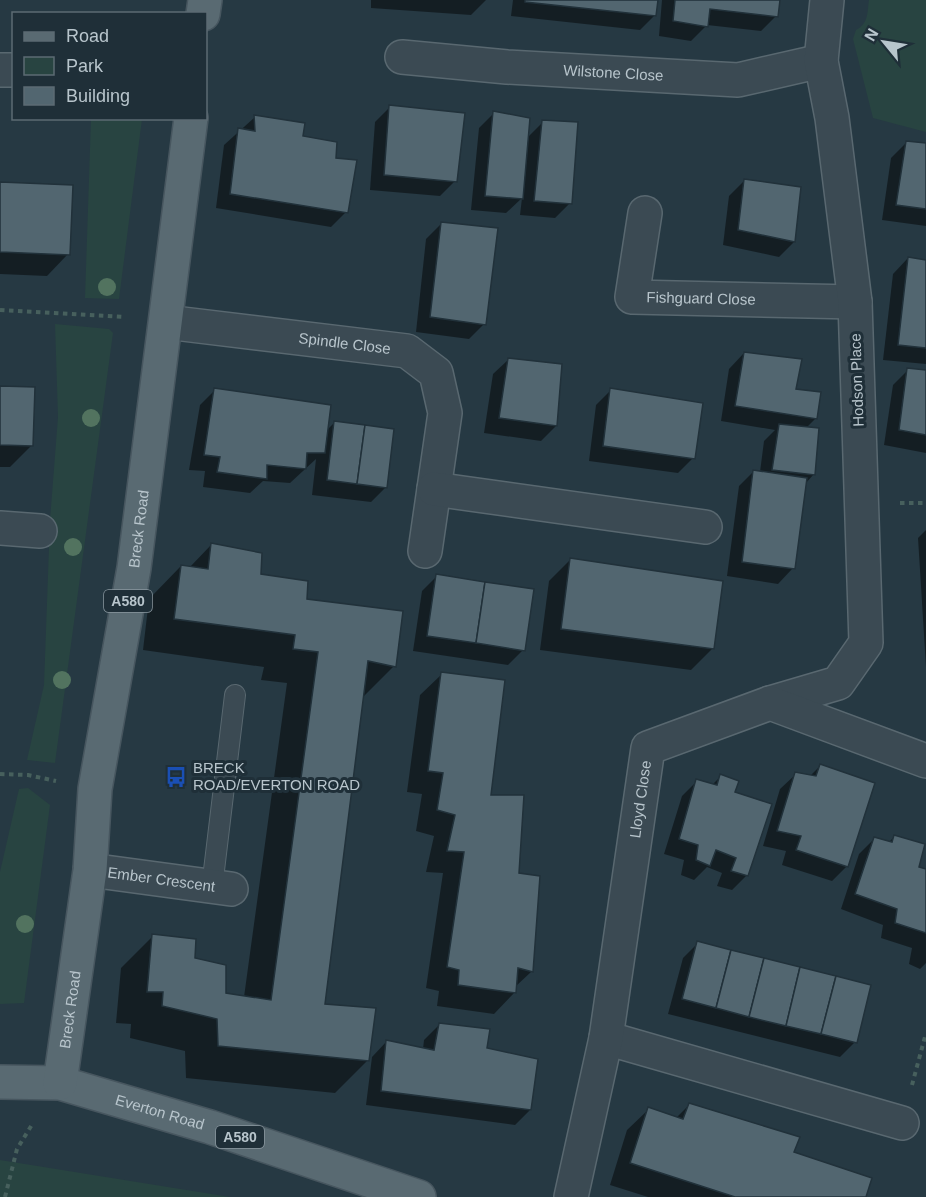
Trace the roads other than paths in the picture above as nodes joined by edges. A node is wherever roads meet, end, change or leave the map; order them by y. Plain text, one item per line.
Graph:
1 (827, 0) edge
2 (402, 57) dead end
3 (821, 61) junction
4 (191, 120) edge
5 (645, 213) dead end
6 (855, 302) junction
7 (166, 322) junction
8 (434, 489) junction
9 (705, 527) dead end
10 (0, 528) edge
11 (40, 531) dead end
12 (425, 551) dead end
13 (235, 695) dead end
14 (770, 703) junction
15 (926, 761) edge
16 (90, 870) junction
17 (221, 888) joint
18 (606, 1038) junction
19 (0, 1082) edge
20 (60, 1083) junction
21 (902, 1123) road end
22 (419, 1197) edge
23 (571, 1197) edge

1 - 3 street, Hodson Place
2 - 3 street, Wilstone Close
3 - 6 street, Hodson Place
4 - 7 main road, Breck Road / A580
5 - 6 street, Fishguard Close
6 - 14 street, Hodson Place
7 - 8 street, Spindle Close
7 - 16 main road, Breck Road / A580
8 - 9 street
8 - 12 street, Spindle Close
10 - 11 street
13 - 17 lane
14 - 15 street
14 - 18 street, Lloyd Close
16 - 17 street, Ember Crescent
16 - 20 main road, Breck Road / A580
18 - 21 street
18 - 23 street, Lloyd Close
19 - 20 main road, Everton Road
20 - 22 main road, Everton Road / A580

